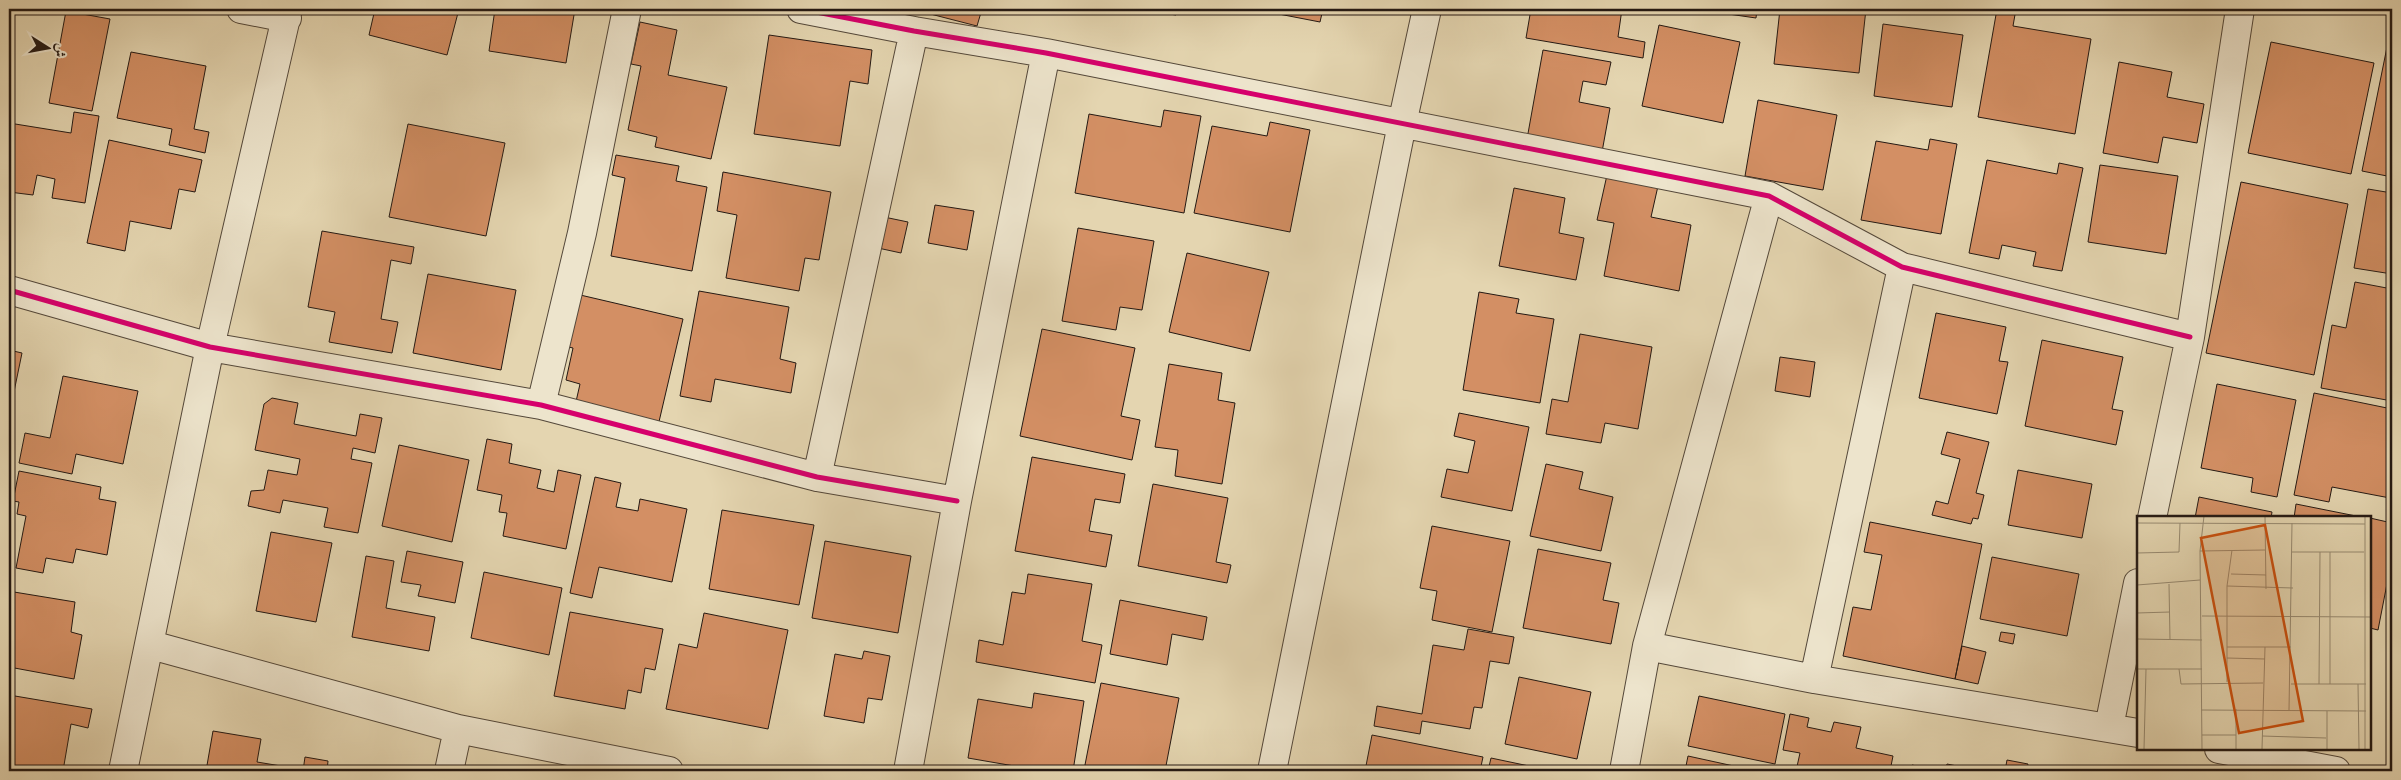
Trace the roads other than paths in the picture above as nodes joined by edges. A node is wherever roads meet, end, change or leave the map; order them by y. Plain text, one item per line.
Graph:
1 (242, 9) edge
2 (627, 9) edge
3 (801, 9) edge
4 (1427, 9) edge
5 (2240, 9) edge
6 (287, 13) edge
7 (914, 32) junction
8 (1046, 53) junction
9 (1402, 124) junction
10 (1769, 196) junction
11 (1902, 267) junction
12 (9, 290) edge
13 (2190, 337) junction
14 (210, 347) junction
15 (541, 405) junction
16 (817, 477) junction
17 (957, 502) junction
18 (2152, 516) edge
19 (2137, 588) edge
20 (151, 645) junction
21 (1647, 646) junction
22 (1814, 679) junction
23 (2109, 728) junction
24 (458, 729) junction
25 (2137, 733) edge
26 (2224, 750) edge
27 (123, 771) edge
28 (449, 771) edge
29 (668, 771) edge
30 (908, 771) edge
31 (1272, 771) edge
32 (1624, 771) edge
33 (2336, 771) edge

1 - 6 street
2 - 15 street
3 - 7 street
4 - 9 street
5 - 13 street
6 - 14 street
7 - 8 street
7 - 16 street
8 - 9 street
8 - 17 street
9 - 10 street
9 - 31 street
10 - 11 street
10 - 21 street
11 - 13 street
11 - 22 street
12 - 14 street
13 - 18 street
14 - 15 street
14 - 20 street
15 - 16 street
16 - 17 street
17 - 30 street
19 - 23 street
20 - 24 street
20 - 27 street
21 - 22 street
21 - 32 street
22 - 23 street
23 - 25 street
24 - 28 street
24 - 29 street
26 - 33 street

